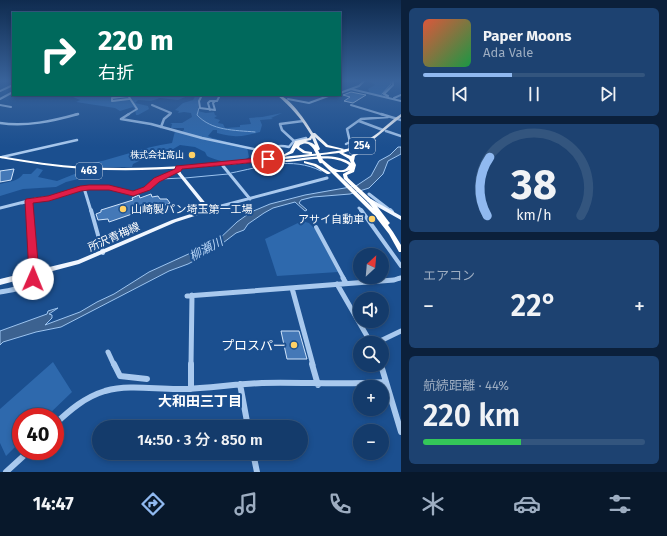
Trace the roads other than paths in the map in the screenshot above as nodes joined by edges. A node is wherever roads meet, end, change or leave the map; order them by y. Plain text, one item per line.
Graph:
1 (134, 103) edge
2 (199, 103) edge
3 (208, 103) edge
4 (213, 103) edge
5 (290, 103) edge
6 (0, 105) edge
7 (152, 105) dead end
8 (351, 105) dead end
9 (11, 106) dead end
10 (210, 110) junction
11 (78, 114) dead end
12 (401, 115) edge
13 (388, 117) junction
14 (399, 120) edge
15 (303, 121) junction
16 (359, 121) junction
17 (1, 124) edge
18 (161, 127) junction
19 (385, 130) junction
20 (311, 132) junction
21 (401, 136) edge
22 (306, 138) dead end
23 (77, 140) dead end
24 (374, 140) junction
25 (294, 141) junction
26 (367, 142) junction
27 (346, 144) dead end
28 (293, 149) junction
29 (347, 149) junction
30 (317, 150) junction
31 (345, 154) junction
32 (313, 155) junction
33 (299, 156) junction
34 (1, 158) edge
35 (323, 160) junction
36 (353, 160) junction
37 (290, 161) junction
38 (237, 162) junction
39 (256, 163) junction
40 (223, 166) junction
41 (328, 167) junction
42 (178, 168) junction
43 (333, 170) junction
44 (337, 176) junction
45 (326, 178) dead end
46 (343, 180) junction
47 (322, 182) dead end
48 (310, 183) junction
49 (84, 188) junction
50 (362, 196) junction
51 (250, 199) junction
52 (29, 201) junction
53 (0, 208) edge
54 (359, 208) dead end
55 (206, 210) junction
56 (401, 218) edge
57 (316, 227) dead end
58 (401, 244) edge
59 (401, 250) edge
60 (103, 253) junction
61 (401, 266) edge
62 (34, 274) junction
63 (401, 278) edge
64 (0, 282) edge
65 (346, 283) junction
66 (337, 284) junction
67 (292, 288) junction
68 (0, 292) edge
69 (401, 331) edge
70 (367, 336) edge
71 (389, 337) edge
72 (108, 352) dead end
73 (147, 380) dead end
74 (240, 384) junction
75 (318, 385) junction
76 (353, 385) edge
77 (191, 389) junction
78 (389, 392) edge
79 (64, 416) edge
80 (247, 420) edge
81 (401, 432) edge
82 (19, 460) edge
83 (255, 460) edge
84 (6, 472) edge
85 (257, 472) edge

1 - 18 street
2 - 10 street
3 - 10 street
4 - 10 street
5 - 15 highway
6 - 9 street
7 - 18 street
8 - 13 street
11 - 17 street
12 - 14 highway, 254
13 - 14 street
13 - 16 street
14 - 19 highway, 254
15 - 20 highway
15 - 25 street
16 - 19 street
16 - 27 street
18 - 25 street
19 - 21 street
19 - 24 highway, 254
19 - 26 highway, 254
20 - 28 highway
20 - 29 highway
20 - 30 highway
22 - 25 street
23 - 34 street
24 - 31 highway, 254
24 - 36 highway, 254
26 - 29 highway
26 - 32 highway, 254
28 - 33 highway
28 - 38 highway
29 - 30 highway
30 - 35 highway, bridge
31 - 32 highway
31 - 35 highway, 254
31 - 36 highway
32 - 33 highway, 463
33 - 35 highway
33 - 38 highway, 463
34 - 42 highway, 463
35 - 39 highway, 463
35 - 41 highway
35 - 44 highway
35 - 46 highway
36 - 46 highway
37 - 39 highway
37 - 43 highway
37 - 46 highway
38 - 42 highway, 463
39 - 40 highway, 463
40 - 42 highway, 463
40 - 51 street
41 - 43 highway
41 - 44 highway
42 - 49 street
42 - 55 main road
43 - 46 highway
44 - 46 highway
45 - 48 street
46 - 50 highway
47 - 48 street
48 - 51 street
49 - 52 street
49 - 60 street
50 - 56 main road
50 - 58 highway
50 - 59 highway
51 - 55 street
52 - 53 street
52 - 62 street
54 - 61 street
55 - 60 main road, 所沢青梅線
57 - 65 street
60 - 62 main road, 所沢青梅線
62 - 64 main road, 所沢青梅線
62 - 68 street
63 - 65 street
65 - 66 street
66 - 67 street
66 - 70 street
67 - 75 street
67 - 77 street
69 - 71 street
72 - 73 street
74 - 75 street
74 - 77 street
74 - 80 street
75 - 76 street
77 - 79 street
78 - 81 street
82 - 84 street
83 - 85 street

